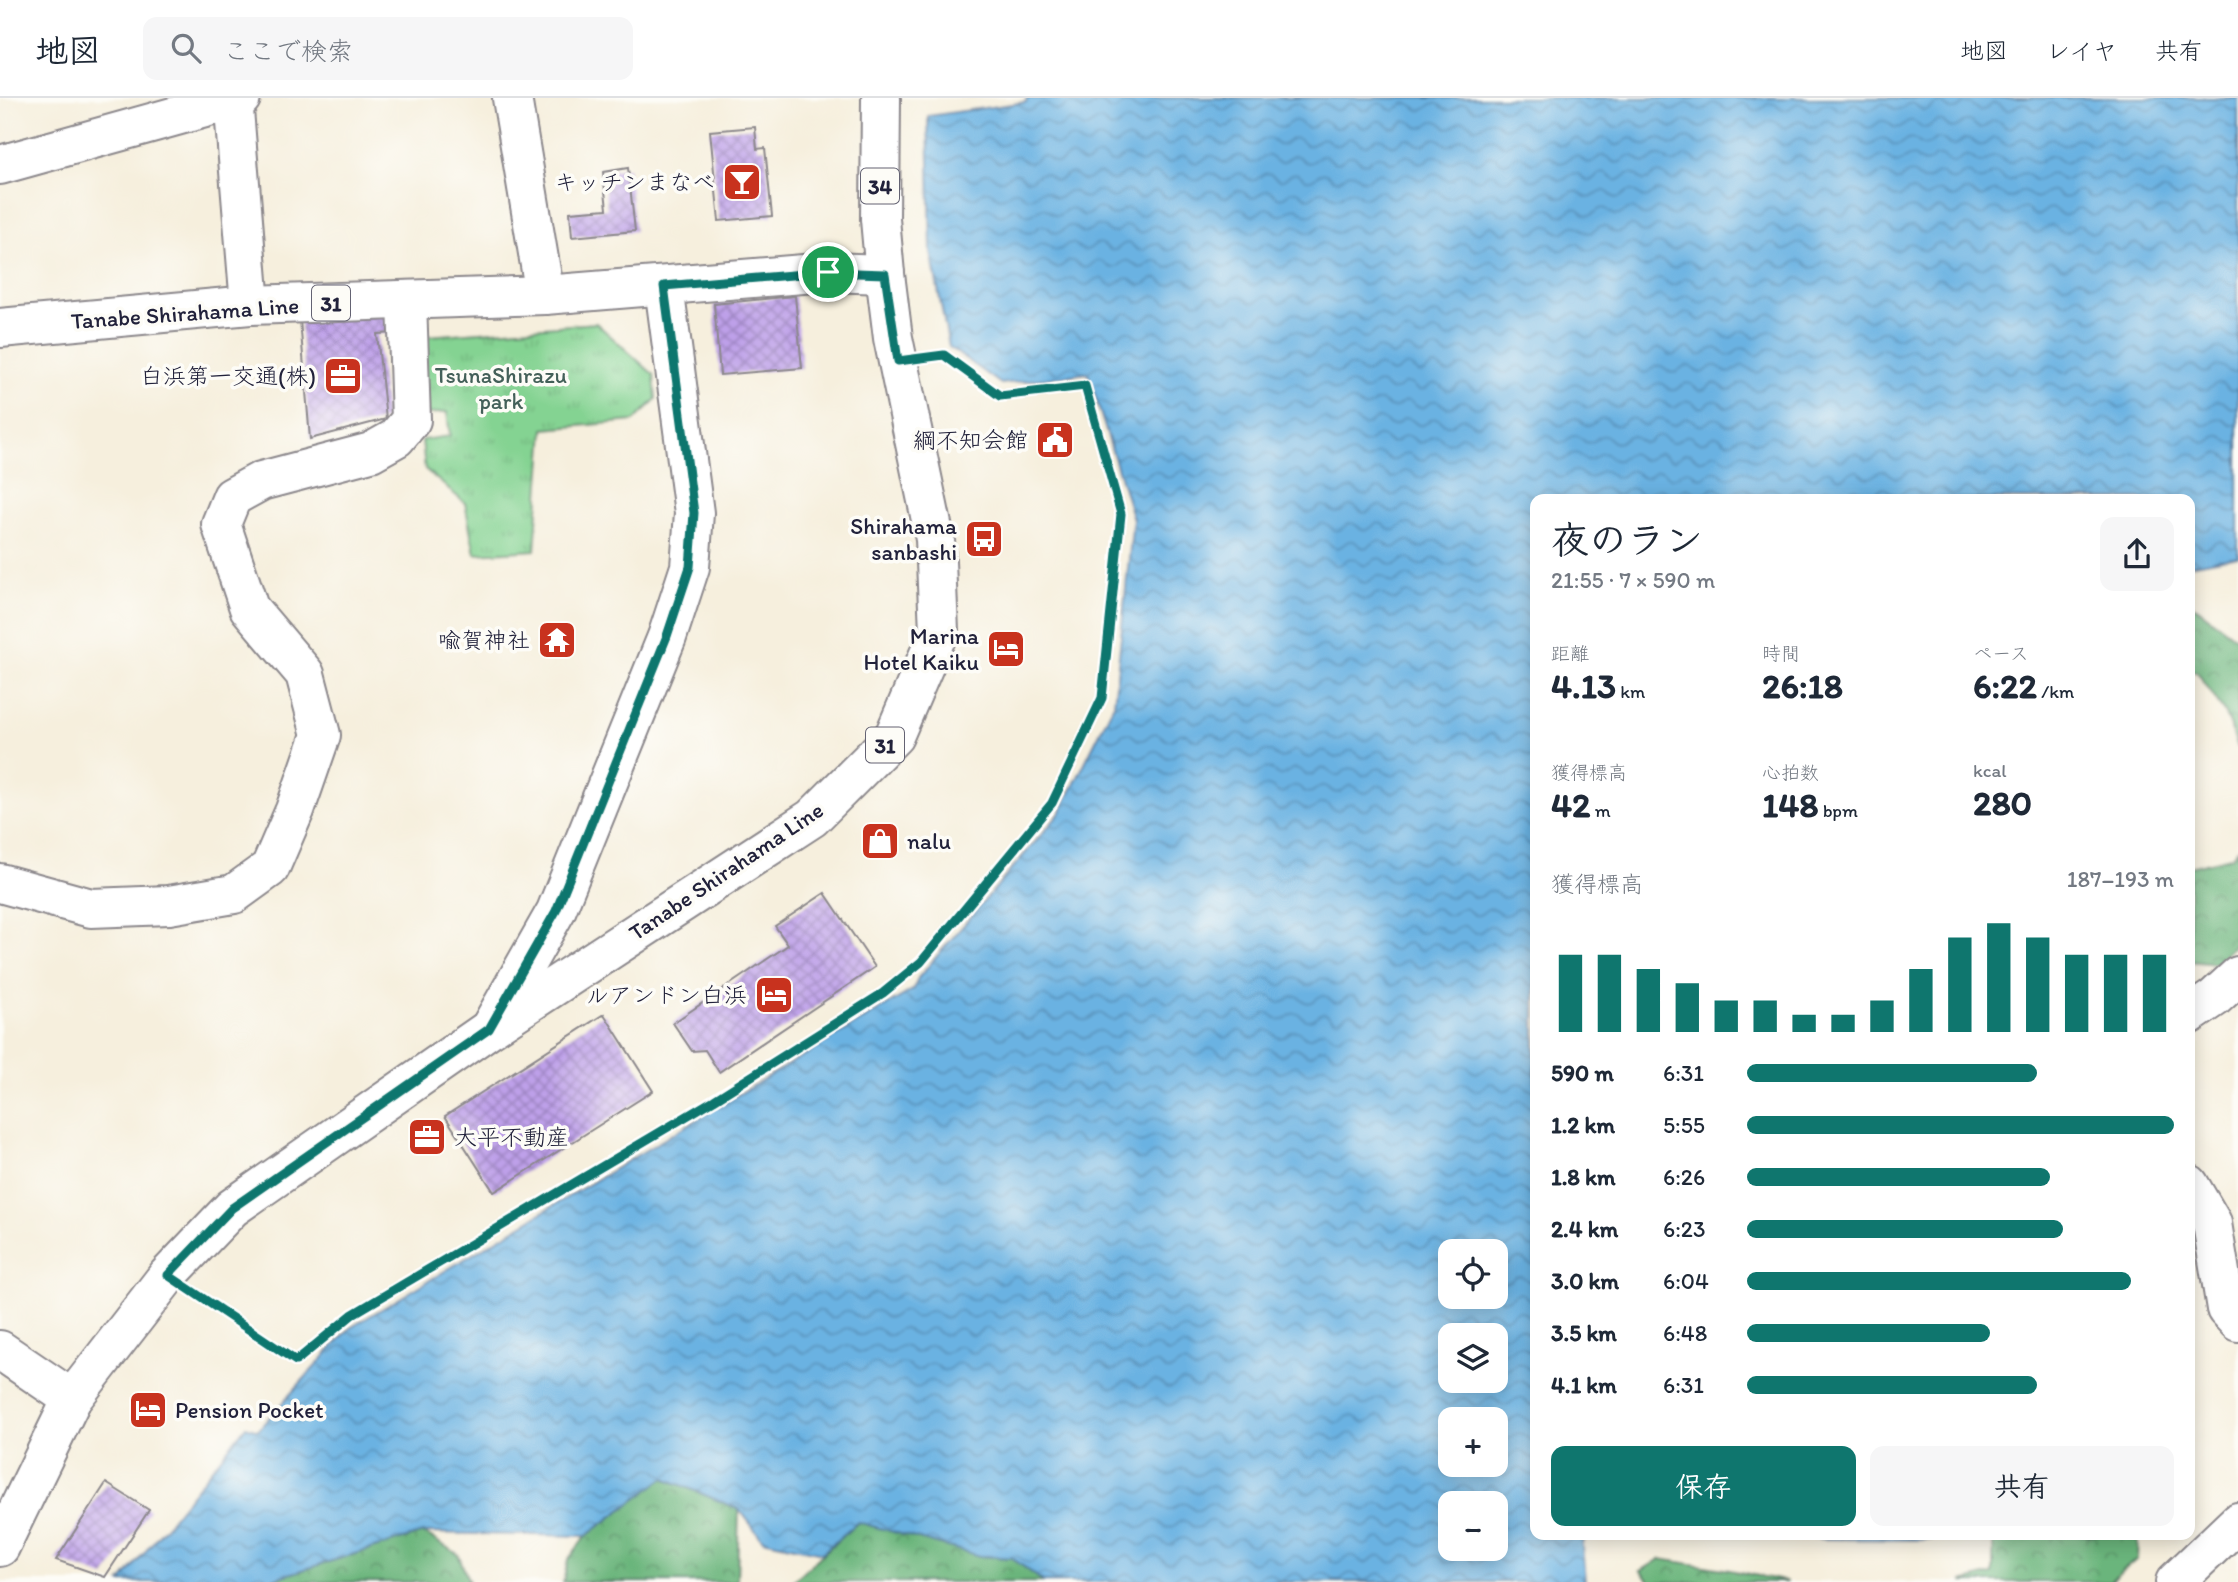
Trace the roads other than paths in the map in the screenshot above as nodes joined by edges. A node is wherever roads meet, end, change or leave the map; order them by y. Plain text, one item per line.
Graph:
1 (512, 98) edge
2 (881, 98) edge
3 (235, 99) edge
4 (0, 164) edge
5 (885, 274) junction
6 (664, 286) junction
7 (545, 295) junction
8 (407, 301) junction
9 (250, 305) junction
10 (0, 328) edge
11 (0, 883) edge
12 (2238, 976) edge
13 (2195, 1011) edge
14 (489, 1029) junction
15 (2195, 1194) edge
16 (2238, 1322) edge
17 (0, 1350) edge
18 (72, 1399) junction
19 (2238, 1522) edge
20 (0, 1547) edge
21 (2175, 1582) edge

1 - 7 main road
2 - 5 main road, 34
3 - 4 main road
3 - 9 main road
5 - 6 main road, Tanabe Shirahama Line / 31
5 - 14 main road, Tanabe Shirahama Line / 31
6 - 7 main road, Tanabe Shirahama Line / 31
6 - 14 main road, Tanabe Shirahama Line / 31
7 - 8 main road, Tanabe Shirahama Line / 31
8 - 9 main road, Tanabe Shirahama Line / 31
8 - 11 main road
9 - 10 main road, Tanabe Shirahama Line / 31
12 - 13 main road
14 - 18 main road, Tanabe Shirahama Line / 31
15 - 16 main road
17 - 18 main road
18 - 20 main road, Tanabe Shirahama Line / 31
19 - 21 main road

